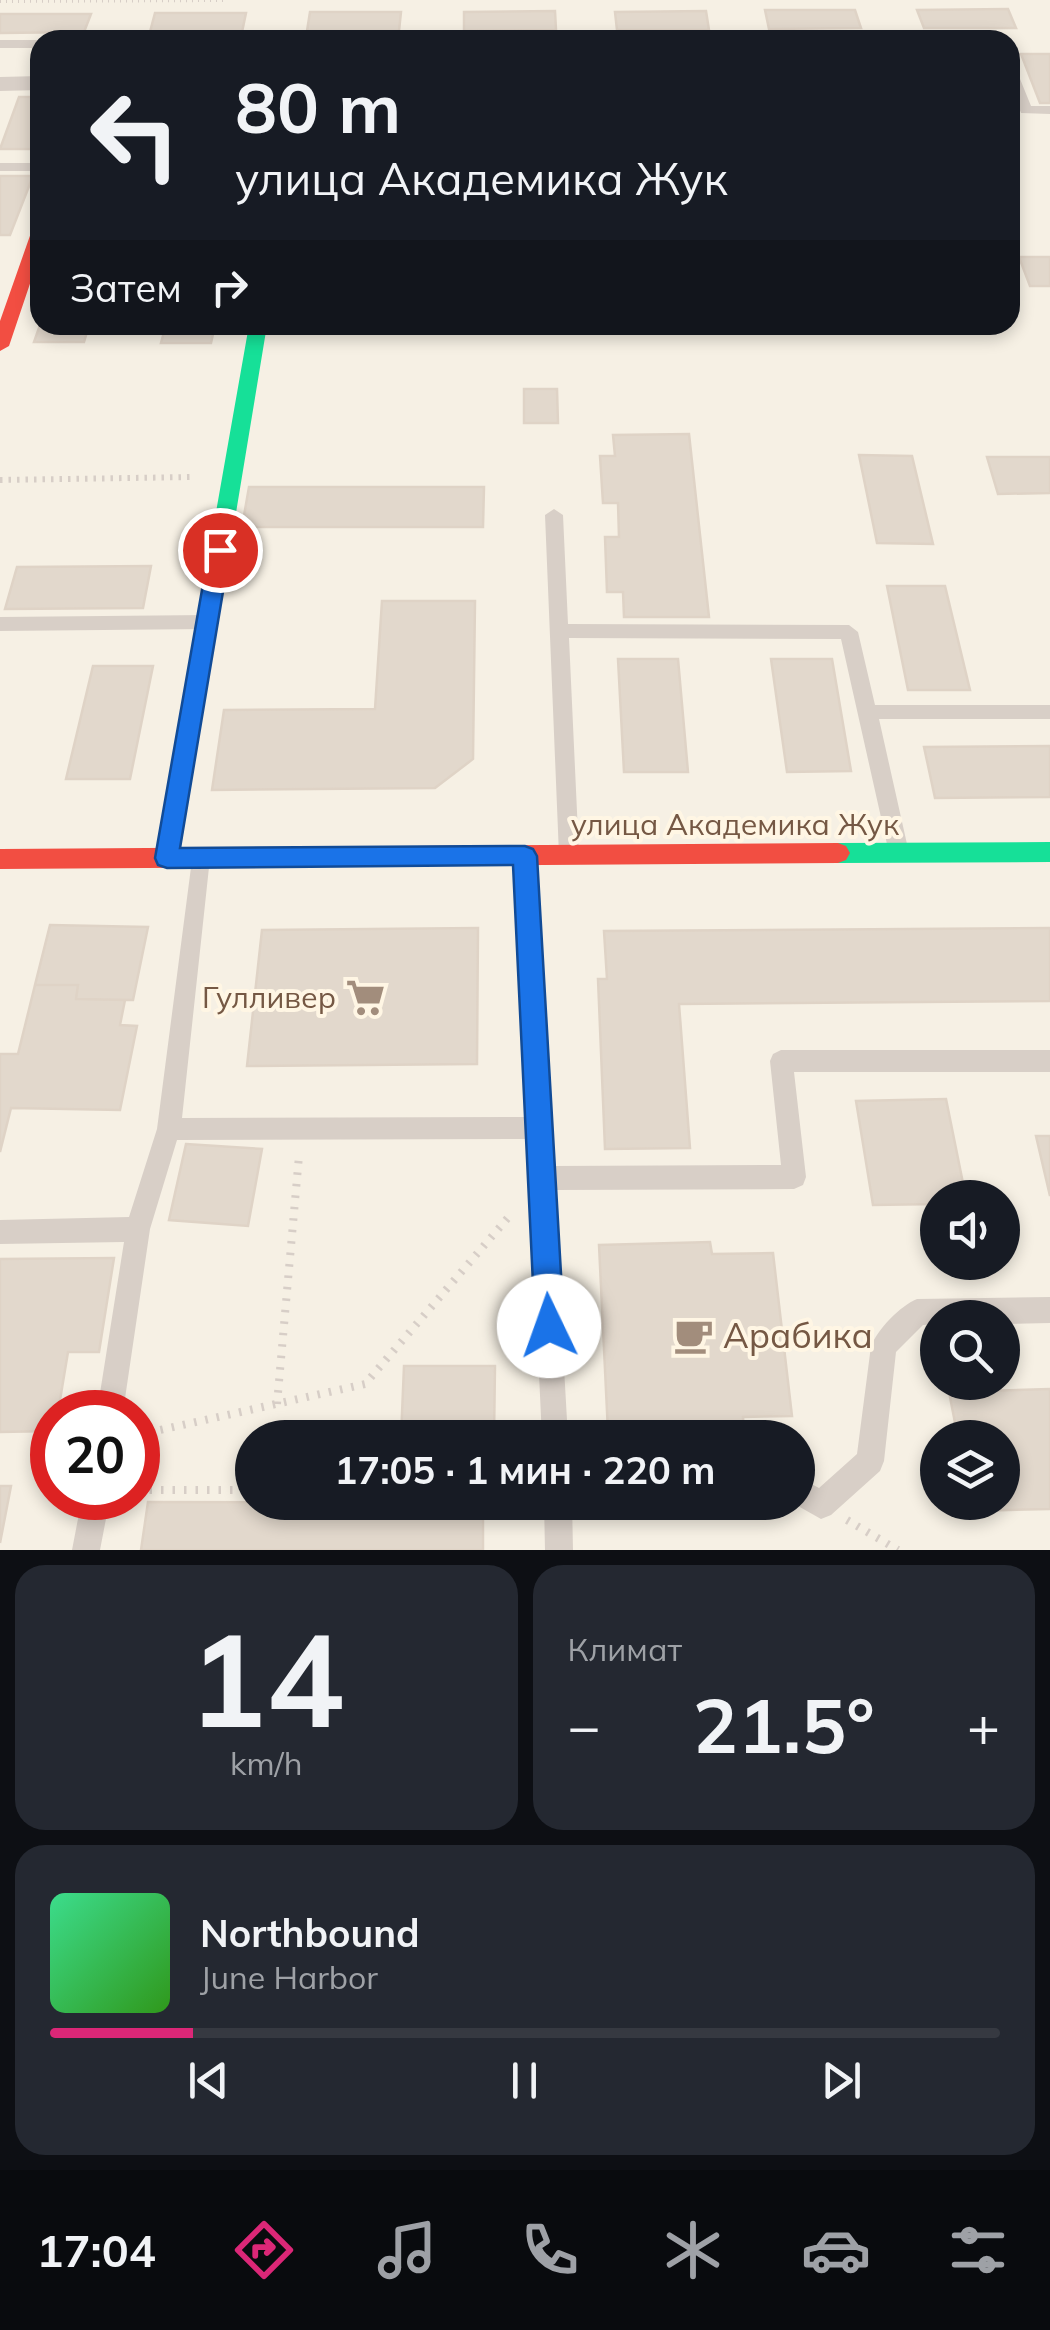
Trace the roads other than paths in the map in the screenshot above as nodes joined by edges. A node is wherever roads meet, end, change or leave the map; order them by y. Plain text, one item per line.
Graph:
1 (0, 44) edge
2 (30, 44) edge
3 (30, 83) edge
4 (0, 84) edge
5 (1020, 95) edge
6 (1050, 110) edge
7 (0, 167) edge
8 (30, 167) edge
9 (30, 259) edge
10 (256, 335) edge
11 (0, 346) edge
12 (554, 516) dead end
13 (207, 622) junction
14 (0, 624) edge
15 (559, 632) junction
16 (867, 712) junction
17 (1050, 712) edge
18 (1050, 852) edge
19 (899, 853) junction
20 (525, 856) junction
21 (569, 856) junction
22 (167, 858) junction
23 (200, 858) junction
24 (0, 859) edge
25 (1050, 1062) edge
26 (537, 1128) junction
27 (169, 1129) junction
28 (542, 1178) junction
29 (138, 1229) junction
30 (0, 1232) edge
31 (1050, 1310) edge
32 (113, 1390) edge
33 (554, 1420) edge
34 (815, 1502) edge
35 (92, 1520) edge
36 (558, 1520) edge
37 (86, 1550) edge
38 (558, 1550) edge

1 - 2 lane
3 - 4 street
5 - 6 lane
7 - 8 lane
9 - 11 street
10 - 13 street
12 - 15 lane
13 - 14 lane
13 - 22 street
15 - 16 lane
15 - 21 lane
16 - 17 lane
16 - 19 lane
18 - 19 street, улица Академика Жук
19 - 21 street, улица Академика Жук
20 - 21 street, улица Академика Жук
20 - 23 street, улица Академика Жук
20 - 26 lane
22 - 23 street, улица Академика Жук
22 - 24 street, улица Академика Жук
23 - 27 lane
25 - 28 lane
26 - 27 lane
26 - 28 lane
27 - 29 lane
28 - 33 lane
29 - 30 lane
29 - 32 lane
31 - 34 lane
35 - 37 lane
36 - 38 lane

